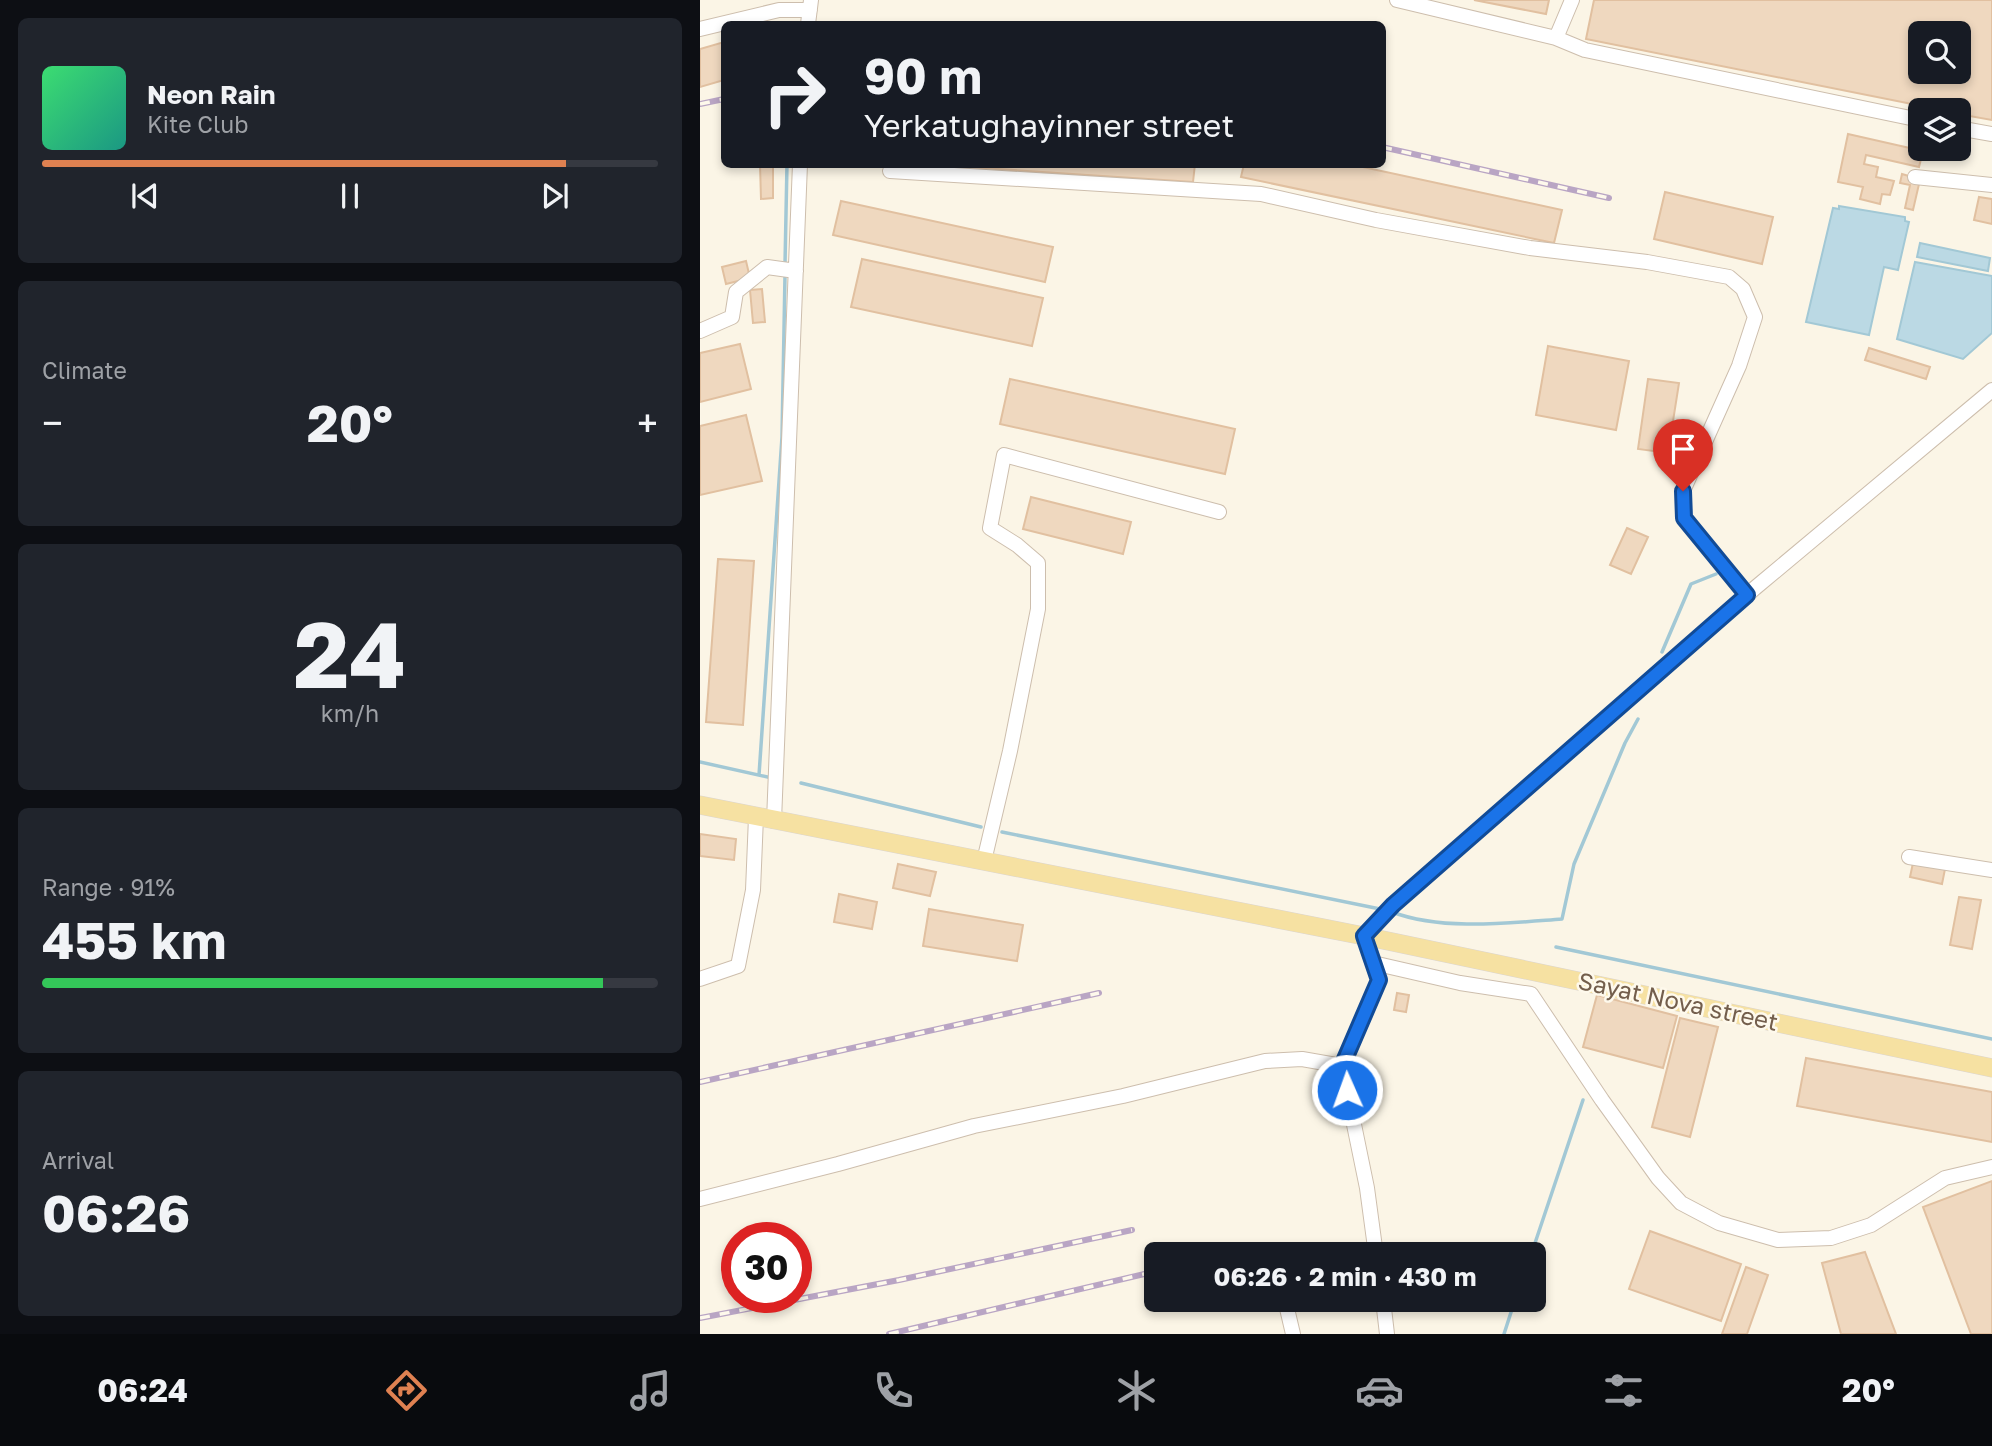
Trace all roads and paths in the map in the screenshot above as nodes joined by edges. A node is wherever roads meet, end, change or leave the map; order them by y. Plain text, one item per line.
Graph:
1 (1397, 0) edge
2 (1572, 0) edge
3 (809, 11) edge
4 (732, 21) edge
5 (721, 24) edge
6 (700, 29) edge
7 (1556, 38) junction
8 (1908, 117) edge
9 (1971, 131) edge
10 (1992, 135) edge
11 (800, 168) edge
12 (891, 171) dead end
13 (1915, 177) dead end
14 (1992, 185) edge
15 (793, 271) junction
16 (700, 331) edge
17 (1992, 390) edge
18 (1219, 512) dead end
19 (1747, 595) junction
20 (700, 805) edge
21 (756, 817) junction
22 (774, 821) junction
23 (1909, 857) dead end
24 (984, 861) junction
25 (1992, 870) edge
26 (1364, 936) junction
27 (1373, 963) junction
28 (700, 979) edge
29 (1342, 1066) junction
30 (1992, 1068) edge
31 (1992, 1167) edge
32 (700, 1199) edge
33 (1374, 1242) edge
34 (1288, 1312) edge
35 (1384, 1312) edge
36 (1293, 1334) edge
37 (1387, 1334) edge

1 - 7 street
2 - 7 street
3 - 4 street
5 - 6 street
7 - 8 street
9 - 10 street
11 - 15 street
12 - 19 street
13 - 14 street
15 - 16 street
15 - 22 street
17 - 19 street
18 - 24 street
19 - 26 street
20 - 21 main road, Sayat Nova street
21 - 22 main road, Sayat Nova street
21 - 28 street
22 - 24 main road, Sayat Nova street
23 - 25 street
24 - 26 main road, Sayat Nova street
26 - 27 street
26 - 30 main road, Sayat Nova street
27 - 29 street
27 - 31 street
29 - 32 street
29 - 33 street
34 - 36 street
35 - 37 street

